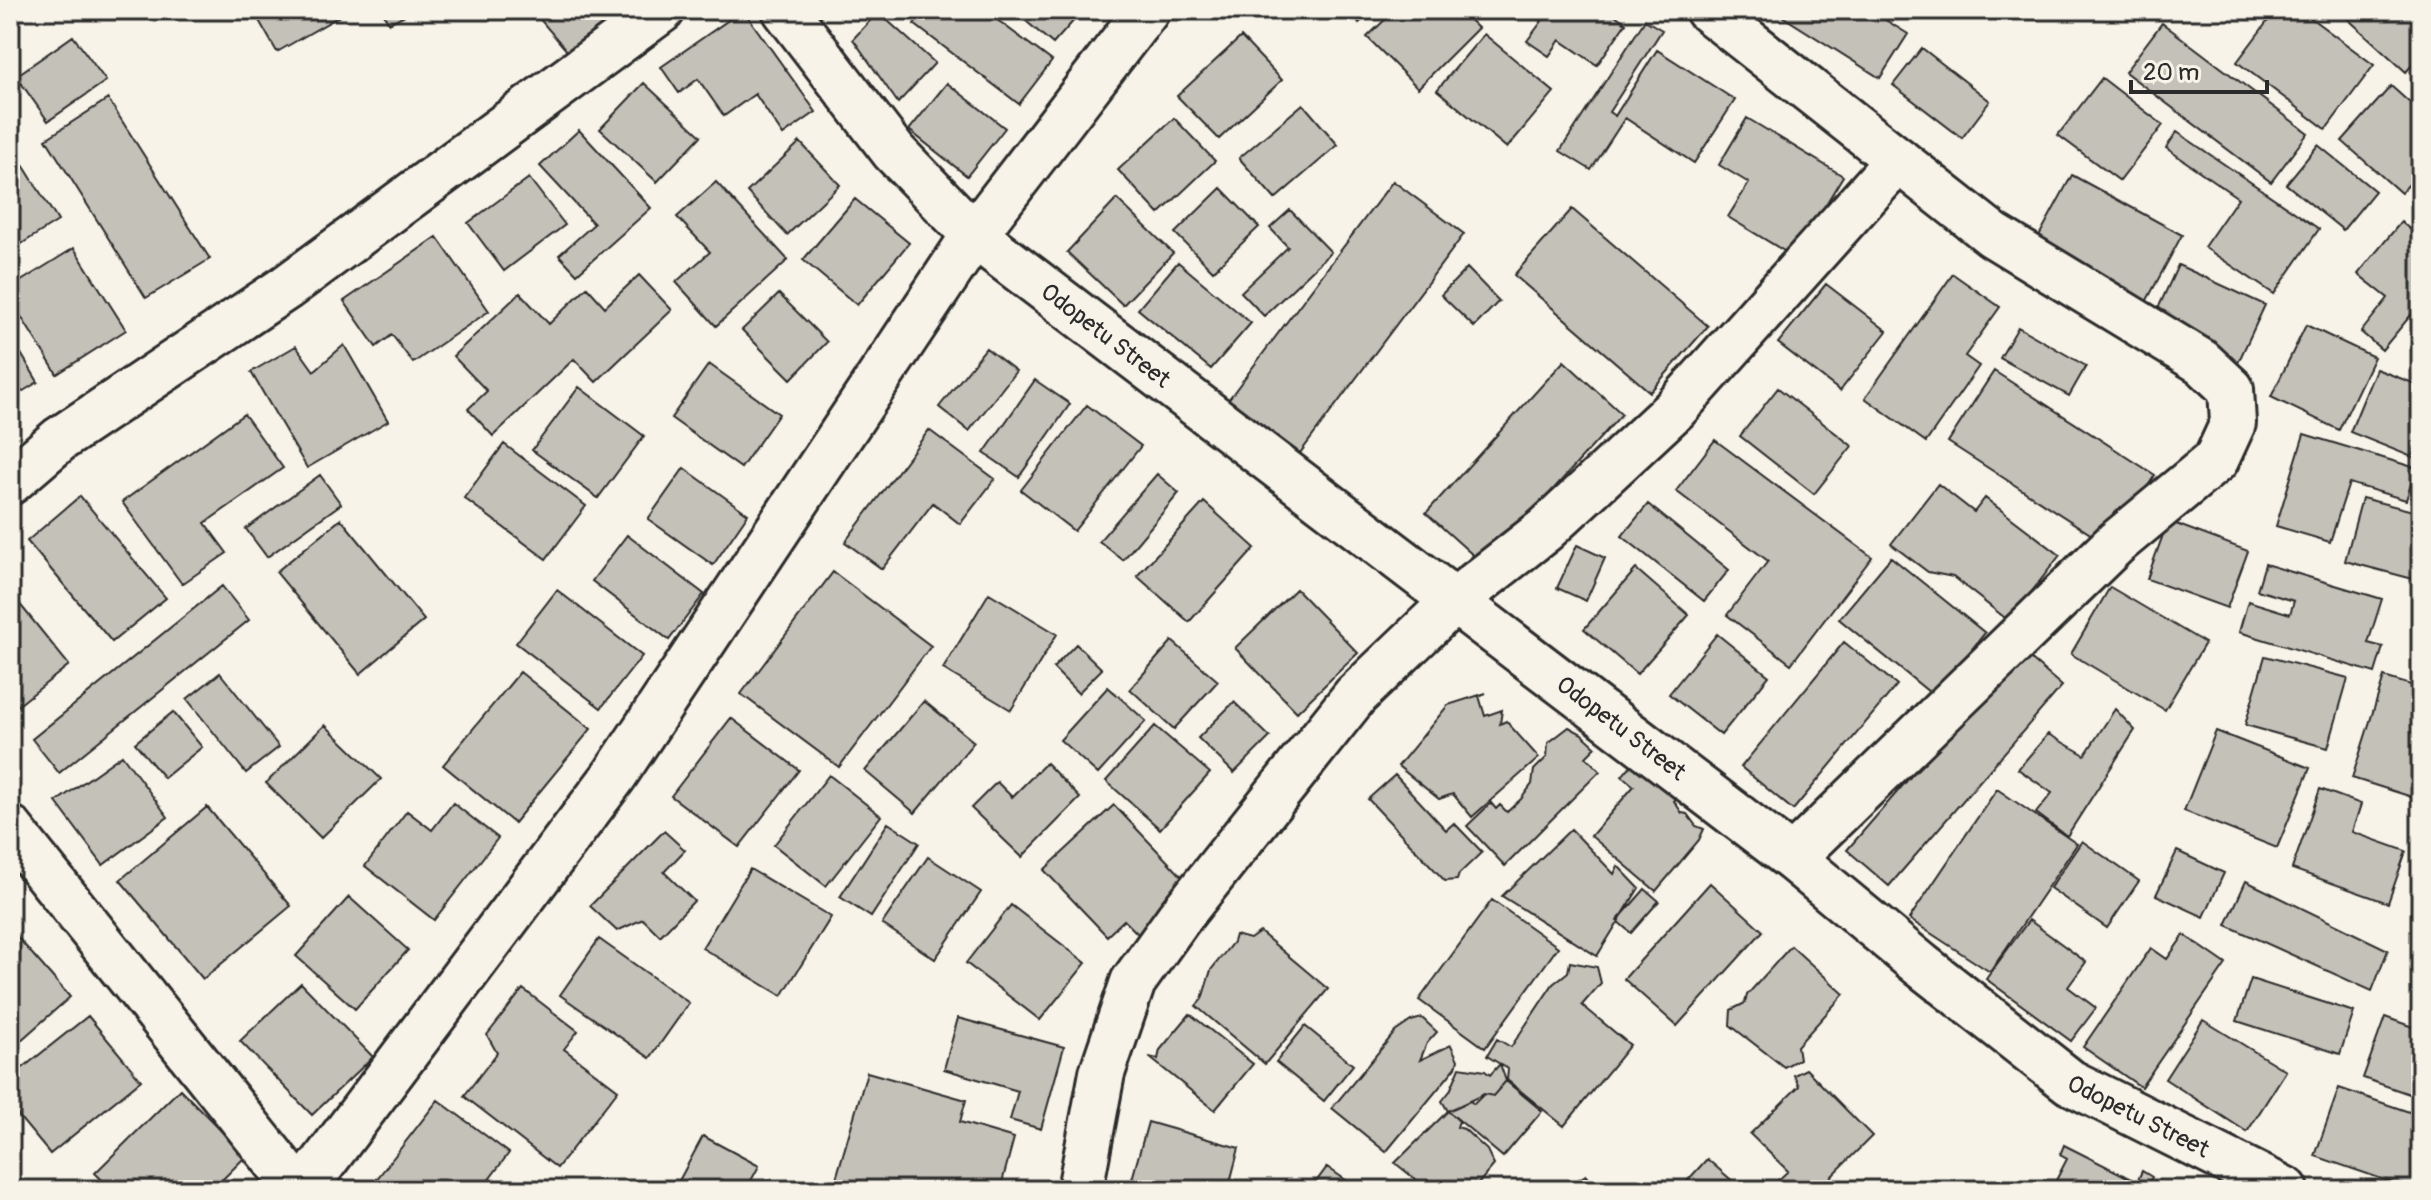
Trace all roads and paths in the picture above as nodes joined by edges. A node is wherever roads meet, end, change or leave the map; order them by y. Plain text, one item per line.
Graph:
1 (662, 10) edge
2 (785, 10) edge
3 (1147, 10) edge
4 (1708, 10) edge
5 (1898, 160) junction
6 (974, 235) junction
7 (10, 482) edge
8 (1453, 602) junction
9 (10, 828) edge
10 (1792, 858) junction
11 (301, 1190) edge
12 (1080, 1190) edge
13 (2286, 1190) edge

1 - 7 street
2 - 6 street, Odopetu Street
3 - 6 street
4 - 5 street
5 - 8 street
5 - 10 street
6 - 8 street, Odopetu Street
6 - 11 street
8 - 10 street, Odopetu Street
8 - 12 street
9 - 11 street
10 - 13 street, Odopetu Street

